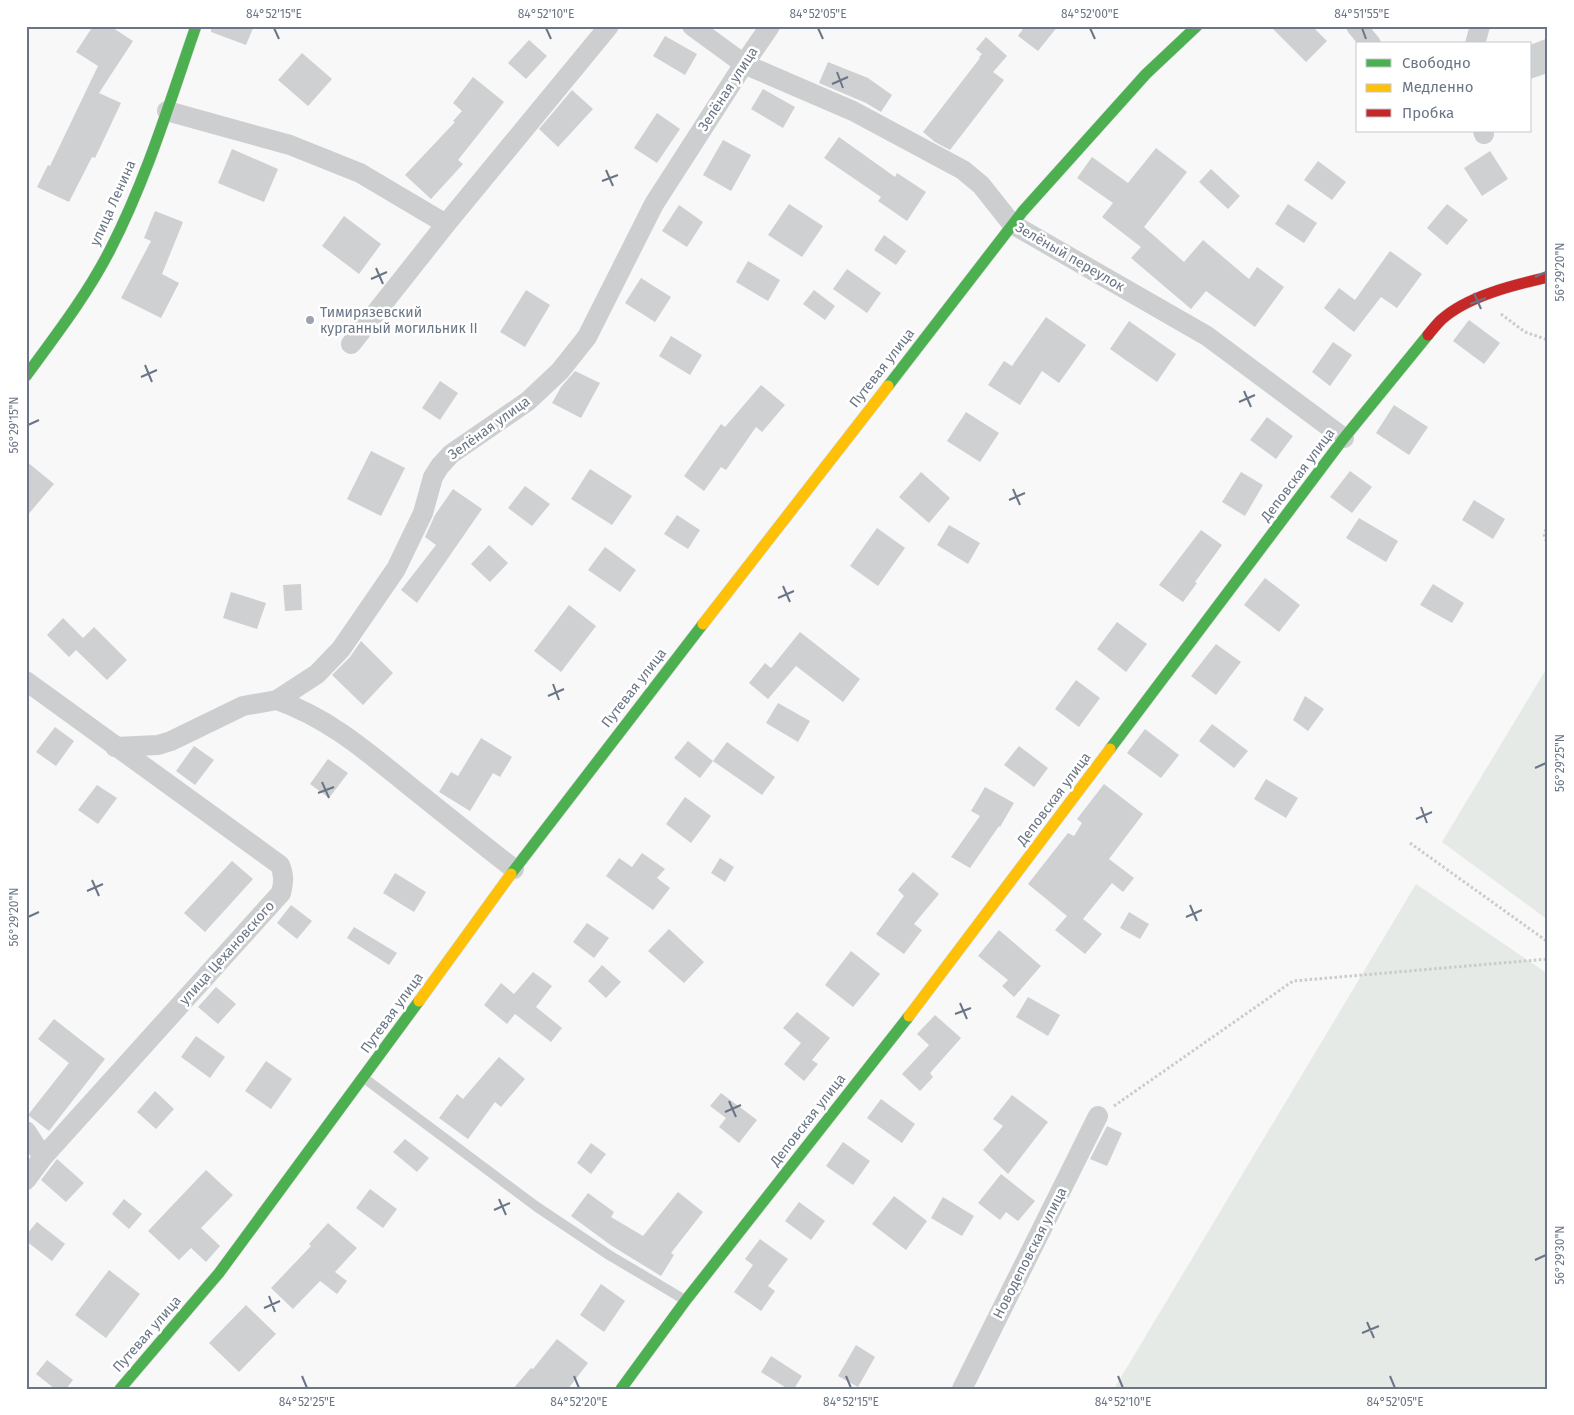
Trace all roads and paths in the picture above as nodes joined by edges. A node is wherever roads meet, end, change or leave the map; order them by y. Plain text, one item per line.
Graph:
1 (196, 26) edge
2 (609, 26) edge
3 (692, 26) edge
4 (770, 26) edge
5 (1197, 26) edge
6 (1356, 26) edge
7 (1480, 26) edge
8 (1369, 42) edge
9 (1476, 42) edge
10 (744, 64) junction
11 (167, 111) junction
12 (446, 224) junction
13 (1012, 224) junction
14 (1548, 277) edge
15 (1478, 297) junction
16 (1548, 340) edge
17 (350, 344) dead end
18 (26, 376) edge
19 (1344, 438) junction
20 (1548, 525) edge
21 (1548, 546) edge
22 (26, 682) edge
23 (276, 700) junction
24 (115, 747) junction
25 (1410, 843) dead end
26 (514, 869) junction
27 (1548, 942) edge
28 (1548, 960) edge
29 (364, 1078) junction
30 (1098, 1116) joint
31 (26, 1131) edge
32 (43, 1157) junction
33 (26, 1180) edge
34 (686, 1300) junction
35 (120, 1389) edge
36 (621, 1389) edge
37 (962, 1389) edge

1 - 11 street, улица Ленина
2 - 12 street
3 - 10 street, Зелёный переулок
4 - 10 street, Зелёная улица
5 - 13 street, Путевая улица
6 - 8 street
7 - 9 street
10 - 13 street, Зелёный переулок
10 - 23 street, Зелёная улица
11 - 12 street
11 - 18 street, улица Ленина
12 - 17 street
13 - 19 street, Зелёный переулок
13 - 26 street, Путевая улица
14 - 15 street, Деповская улица
15 - 16 path
15 - 19 street, Деповская улица
19 - 34 street, Деповская улица
20 - 21 path
22 - 24 street, улица Цехановского
23 - 24 street, Зелёная улица
23 - 26 street
24 - 32 street, улица Цехановского
25 - 27 path
26 - 29 street, Путевая улица
28 - 30 path
29 - 34 lane
29 - 35 street, Путевая улица
30 - 37 street, Новодеповская улица
31 - 32 street
32 - 33 street, улица Цехановского
34 - 36 street, Деповская улица

